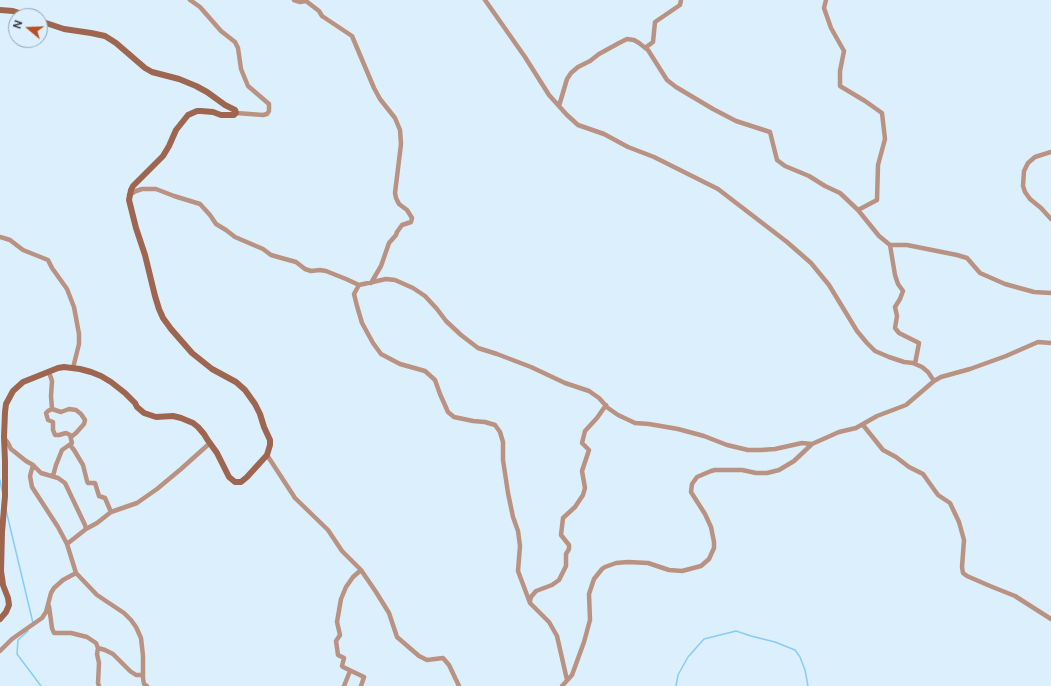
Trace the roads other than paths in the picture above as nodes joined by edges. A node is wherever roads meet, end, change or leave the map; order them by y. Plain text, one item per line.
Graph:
1 (190, 0) edge
2 (294, 0) edge
3 (484, 0) edge
4 (681, 0) edge
5 (826, 0) edge
6 (48, 24) edge
7 (645, 48) junction
8 (559, 106) junction
9 (236, 113) junction
10 (1051, 152) edge
11 (129, 195) junction
12 (858, 210) junction
13 (1051, 219) edge
14 (0, 237) edge
15 (890, 244) junction
16 (371, 283) junction
17 (359, 285) junction
18 (1051, 292) edge
19 (1051, 343) edge
20 (915, 364) junction
21 (73, 368) junction
22 (49, 372) junction
23 (934, 381) junction
24 (606, 405) junction
25 (52, 409) junction
26 (863, 425) junction
27 (4, 437) junction
28 (71, 437) junction
29 (210, 442) junction
30 (812, 444) junction
31 (70, 445) junction
32 (267, 455) junction
33 (33, 464) junction
34 (53, 476) junction
35 (111, 512) junction
36 (86, 528) junction
37 (67, 544) junction
38 (360, 570) junction
39 (76, 573) junction
40 (530, 603) junction
41 (48, 605) junction
42 (0, 619) edge
43 (1051, 619) edge
44 (98, 648) junction
45 (0, 651) edge
46 (350, 671) junction
47 (143, 675) junction
48 (567, 680) junction
49 (99, 686) edge
50 (147, 686) edge
51 (344, 686) edge
52 (361, 686) edge
53 (459, 686) edge
54 (562, 686) edge

1 - 9 street
2 - 16 street
3 - 8 street
4 - 7 street
5 - 12 street
6 - 9 main road
7 - 8 street
7 - 12 street
8 - 20 street
9 - 11 main road
10 - 13 street
11 - 17 street
11 - 32 main road
12 - 15 street
14 - 21 street
15 - 18 street
15 - 20 street
16 - 17 street
16 - 24 street
17 - 40 street
19 - 23 street
20 - 23 street
21 - 22 main road
21 - 29 main road
22 - 25 street
22 - 27 main road
23 - 26 street
24 - 30 street
24 - 40 street
25 - 28 street
25 - 28 street
26 - 30 street
26 - 43 street
27 - 33 street
27 - 42 main road
28 - 31 street
29 - 32 main road
29 - 35 street
30 - 48 street
31 - 34 street
31 - 35 street
32 - 38 street
33 - 34 street
33 - 37 street
34 - 36 street
35 - 36 street
36 - 37 street
37 - 39 street
38 - 46 street
38 - 53 street
39 - 41 street
39 - 47 street
40 - 48 street
41 - 44 street
41 - 45 street
44 - 47 street
44 - 49 street
46 - 51 street
46 - 52 street
47 - 50 street
48 - 54 street

